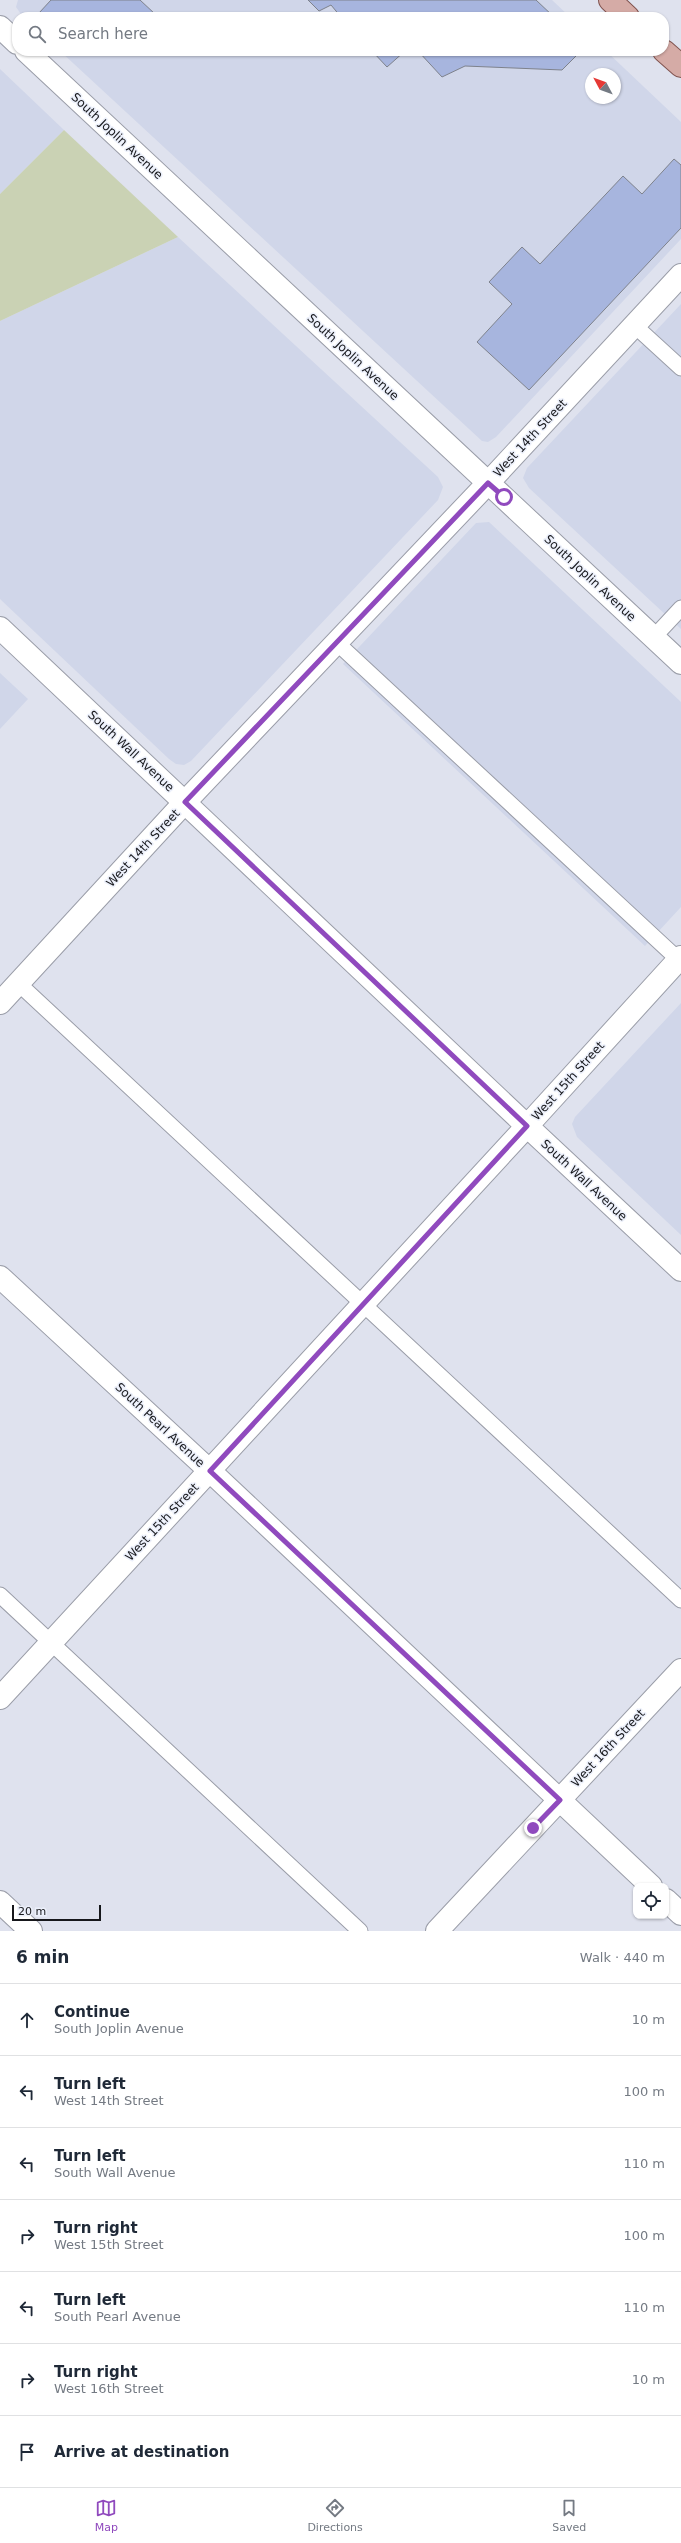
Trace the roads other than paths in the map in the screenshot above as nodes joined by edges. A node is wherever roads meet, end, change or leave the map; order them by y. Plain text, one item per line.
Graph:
1 (610, 0) edge
2 (623, 12) edge
3 (0, 27) edge
4 (12, 38) edge
5 (669, 55) edge
6 (31, 56) edge
7 (681, 66) edge
8 (681, 274) edge
9 (634, 325) junction
10 (681, 368) edge
11 (488, 483) junction
12 (681, 608) edge
13 (0, 628) edge
14 (654, 638) junction
15 (336, 642) junction
16 (681, 663) edge
17 (185, 802) junction
18 (680, 959) edge
19 (18, 983) junction
20 (0, 1003) edge
21 (527, 1126) junction
22 (681, 1270) edge
23 (0, 1277) edge
24 (363, 1305) junction
25 (210, 1471) junction
26 (0, 1595) edge
27 (681, 1600) edge
28 (50, 1642) junction
29 (681, 1670) edge
30 (0, 1698) edge
31 (560, 1800) junction
32 (648, 1883) edge
33 (0, 1902) edge
34 (669, 1903) edge
35 (681, 1914) edge
36 (31, 1931) edge
37 (360, 1931) edge
38 (437, 1931) edge

1 - 2 main road
3 - 4 street
5 - 7 main road
6 - 11 street, South Joplin Avenue
8 - 9 street, West 14th Street
9 - 10 lane
9 - 11 street, West 14th Street
11 - 14 street, South Joplin Avenue
11 - 15 street, West 14th Street
12 - 14 lane
13 - 17 street, South Wall Avenue
14 - 16 street, South Joplin Avenue
15 - 17 street, West 14th Street
15 - 18 lane
17 - 19 street, West 14th Street
17 - 21 street, South Wall Avenue
18 - 21 street, West 15th Street
19 - 20 street, West 14th Street
19 - 24 lane
21 - 22 street, South Wall Avenue
21 - 24 street, West 15th Street
23 - 25 street, South Pearl Avenue
24 - 25 street, West 15th Street
24 - 27 lane
25 - 28 street, West 15th Street
25 - 31 street, South Pearl Avenue
26 - 28 lane
28 - 30 street, West 15th Street
28 - 37 lane
29 - 31 street, West 16th Street
31 - 32 street, South Pearl Avenue
31 - 38 street, West 16th Street
33 - 36 street
34 - 35 street

